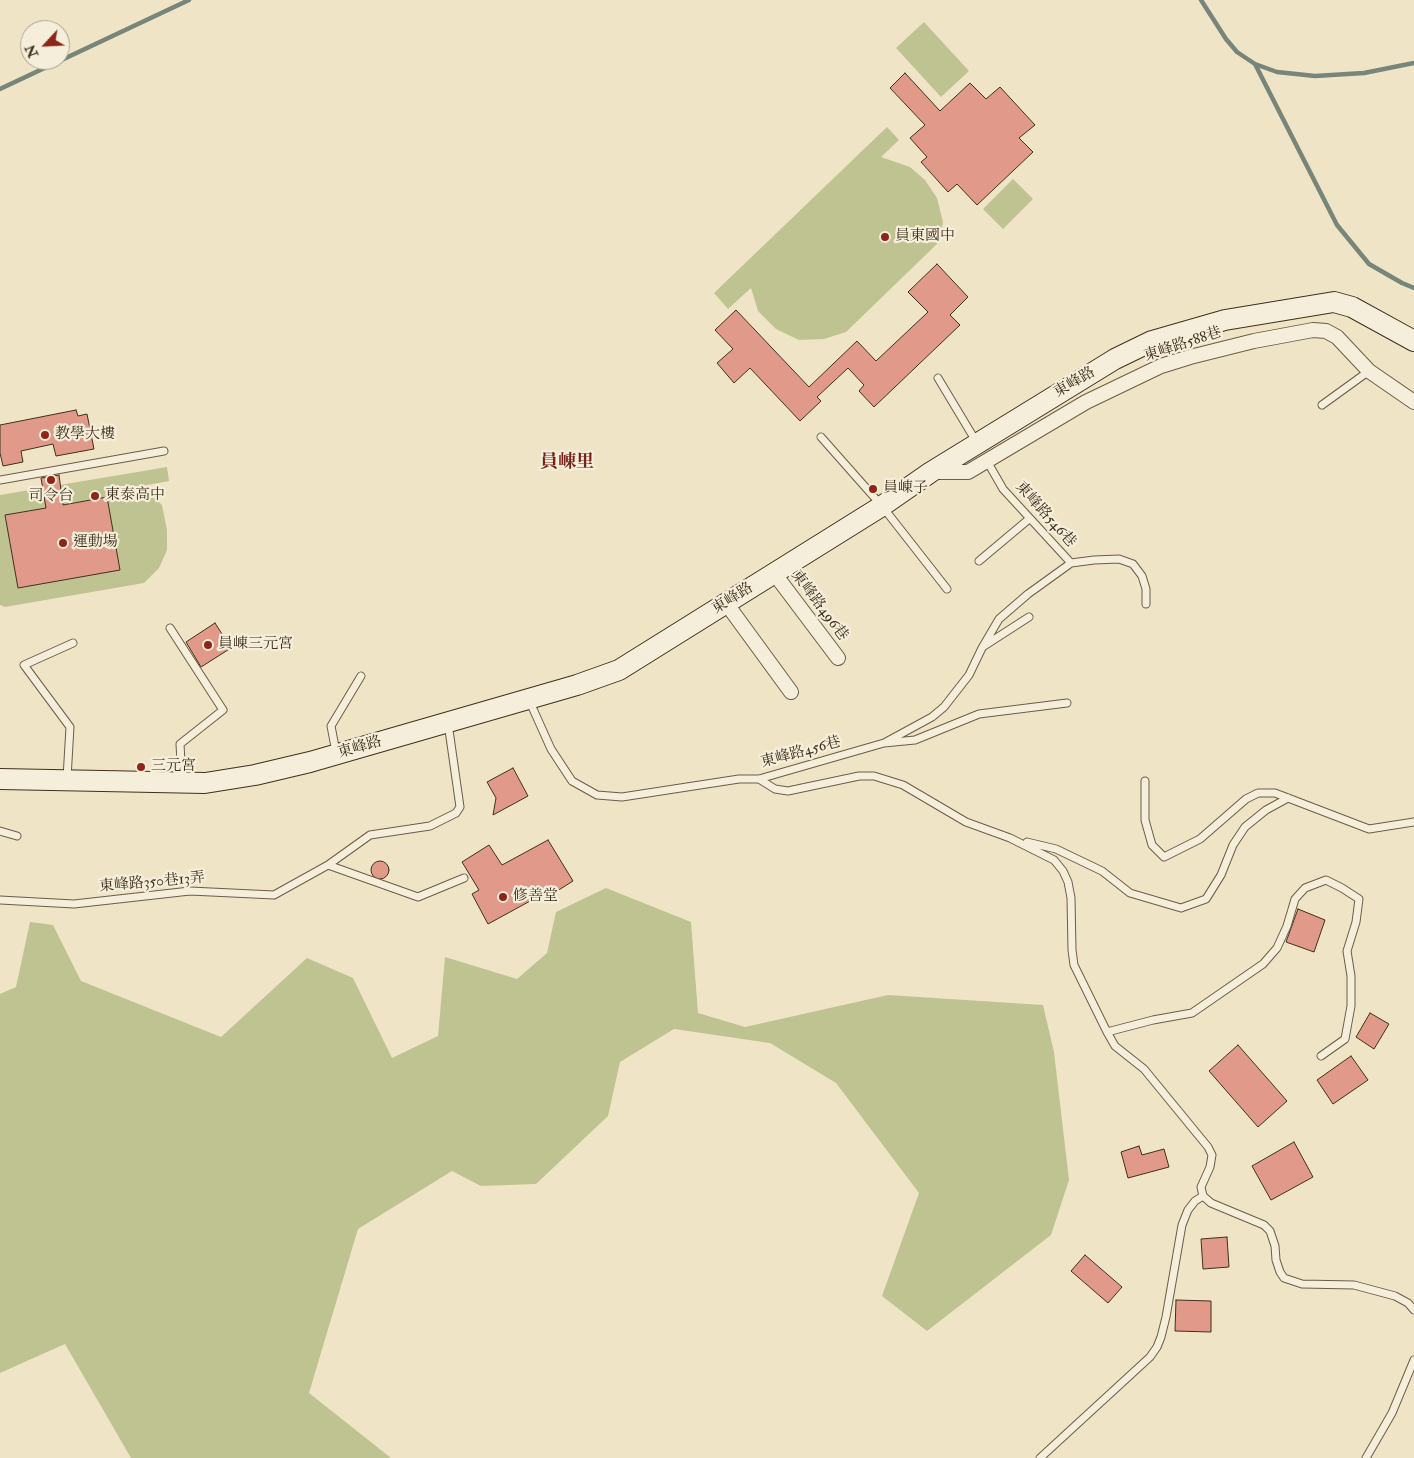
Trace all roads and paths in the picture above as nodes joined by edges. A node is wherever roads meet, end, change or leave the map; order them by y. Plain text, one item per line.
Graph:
1 (1414, 341) edge
2 (1369, 372) junction
3 (938, 378) dead end
4 (1414, 402) edge
5 (1322, 405) dead end
6 (821, 437) dead end
7 (977, 443) junction
8 (164, 451) dead end
9 (987, 461) junction
10 (930, 472) junction
11 (0, 480) edge
12 (882, 506) junction
13 (1029, 519) junction
14 (979, 561) dead end
15 (1071, 563) junction
16 (774, 573) junction
17 (947, 589) dead end
18 (726, 603) junction
19 (1146, 604) dead end
20 (1029, 617) dead end
21 (170, 628) dead end
22 (73, 643) dead end
23 (982, 648) junction
24 (838, 658) dead end
25 (361, 676) dead end
26 (792, 692) dead end
27 (529, 700) junction
28 (1067, 703) dead end
29 (448, 723) junction
30 (884, 744) junction
31 (336, 755) junction
32 (0, 779) edge
33 (760, 779) junction
34 (67, 781) junction
35 (1145, 781) dead end
36 (182, 783) junction
37 (1288, 798) junction
38 (1414, 822) edge
39 (0, 831) edge
40 (17, 836) dead end
41 (1010, 838) junction
42 (328, 865) junction
43 (464, 878) dead end
44 (0, 900) edge
45 (1107, 1032) junction
46 (1321, 1056) dead end
47 (1203, 1196) junction
48 (1414, 1310) edge
49 (1414, 1360) edge
50 (1040, 1458) edge
51 (1366, 1458) edge

1 - 7 main road, 東峰路
2 - 4 street, 東峰路588巷
2 - 5 lane
2 - 9 street, 東峰路588巷
3 - 7 lane
6 - 12 lane
7 - 10 main road, 東峰路
8 - 11 lane
9 - 10 street, 東峰路588巷
9 - 13 lane, 東峰路546巷
10 - 12 main road, 東峰路
12 - 16 main road, 東峰路
12 - 17 lane
13 - 14 lane
13 - 15 lane, 東峰路546巷
15 - 19 lane
15 - 23 lane, 東峰路546巷
16 - 18 main road, 東峰路
16 - 24 street, 東峰路496巷
18 - 26 street
18 - 27 main road, 東峰路
20 - 23 lane
21 - 36 lane
22 - 34 lane
23 - 30 lane, 東峰路546巷
25 - 31 lane
27 - 29 main road, 東峰路
27 - 33 lane, 東峰路456巷
28 - 30 lane, 東峰路456巷
29 - 31 main road, 東峰路
29 - 42 lane, 東峰路350巷13弄
30 - 33 lane, 東峰路456巷
31 - 36 main road, 東峰路
32 - 34 main road, 東峰路
33 - 41 lane
34 - 36 main road, 東峰路
35 - 37 lane
37 - 38 lane
37 - 41 lane
39 - 40 lane
41 - 45 lane
42 - 43 lane
42 - 44 lane, 東峰路350巷13弄
45 - 46 lane
45 - 47 lane
47 - 48 lane
47 - 50 lane
49 - 51 lane

